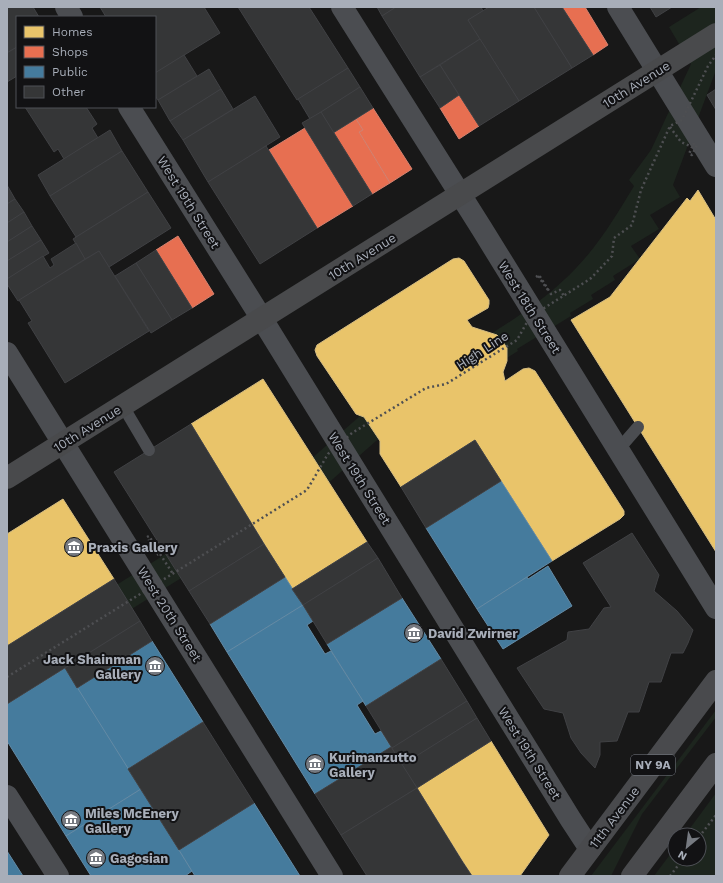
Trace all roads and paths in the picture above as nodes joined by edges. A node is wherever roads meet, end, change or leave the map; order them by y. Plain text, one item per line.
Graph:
1 (66, 7) edge
2 (342, 7) edge
3 (618, 7) edge
4 (71, 16) edge
5 (716, 34) edge
6 (716, 55) edge
7 (658, 71) junction
8 (130, 108) edge
9 (670, 126) junction
10 (692, 147) dead end
11 (716, 166) edge
12 (460, 195) junction
13 (548, 290) dead end
14 (564, 296) junction
15 (262, 319) junction
16 (7, 353) edge
17 (123, 406) junction
18 (638, 427) dead end
19 (63, 443) junction
20 (149, 450) dead end
21 (618, 450) junction
22 (7, 478) edge
23 (149, 536) dead end
24 (148, 542) dead end
25 (160, 553) dead end
26 (173, 574) junction
27 (716, 608) edge
28 (7, 677) edge
29 (716, 681) edge
30 (716, 764) edge
31 (7, 796) edge
32 (716, 815) edge
33 (707, 827) edge
34 (590, 849) junction
35 (677, 867) edge
36 (58, 876) edge
37 (332, 876) edge
38 (570, 876) edge
39 (632, 876) edge
40 (670, 876) edge

1 - 4 street
2 - 12 street, West 18th Street
3 - 7 street
5 - 7 main road, 10th Avenue
6 - 9 path, High Line, bridge
7 - 11 street
7 - 12 main road, 10th Avenue
8 - 15 street, West 19th Street
9 - 10 path, bridge
9 - 14 path, High Line, bridge
12 - 15 main road, 10th Avenue
12 - 21 street, West 18th Street
13 - 14 path
14 - 26 path, High Line, bridge
15 - 17 main road, 10th Avenue
15 - 34 street, West 19th Street
16 - 19 street, West 20th Street
17 - 19 main road, 10th Avenue
17 - 20 lane
18 - 21 lane
19 - 22 main road, 10th Avenue
19 - 37 street, West 20th Street
21 - 27 street, West 18th Street
23 - 25 path
24 - 26 path
26 - 28 path, High Line, bridge
29 - 34 highway, 11th Avenue / NY 9A
30 - 39 highway
31 - 36 street
32 - 33 path
34 - 38 highway, 11th Avenue / NY 9A
35 - 40 path

